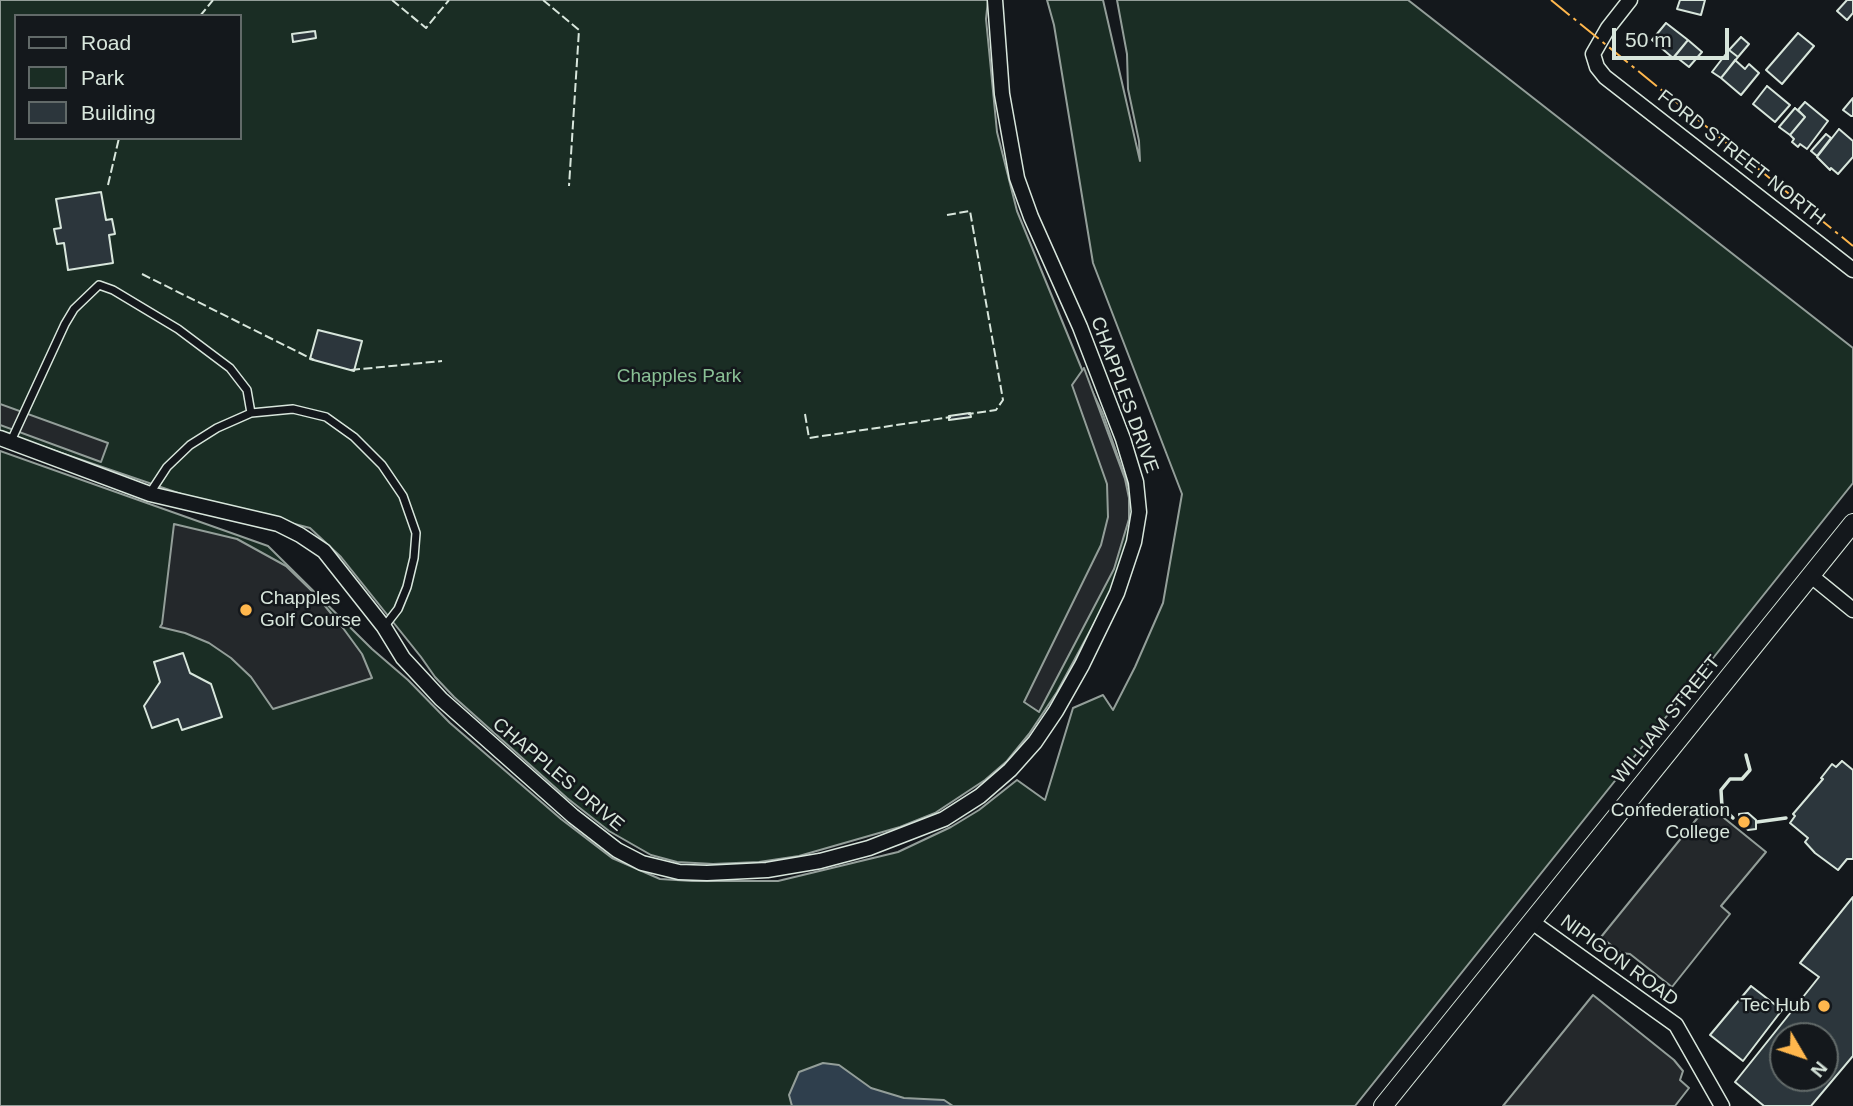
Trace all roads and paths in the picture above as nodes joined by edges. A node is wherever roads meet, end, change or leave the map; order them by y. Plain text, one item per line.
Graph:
1 (995, 0) edge
2 (1630, 0) edge
3 (1853, 270) edge
4 (251, 413) junction
5 (5, 440) edge
6 (150, 494) junction
7 (1853, 523) edge
8 (1810, 575) junction
9 (1853, 610) edge
10 (384, 627) junction
11 (1532, 922) junction
12 (1383, 1106) edge
13 (1722, 1106) edge

1 - 10 street, CHAPPLES DRIVE
2 - 3 street, FORD STREET NORTH
4 - 5 lane
4 - 6 lane
4 - 10 lane
5 - 6 street, CHAPPLES DRIVE
6 - 10 street, CHAPPLES DRIVE
7 - 8 street, WILLIAM STREET
8 - 9 street
8 - 11 street, WILLIAM STREET
11 - 12 street, WILLIAM STREET
11 - 13 street, NIPIGON ROAD

